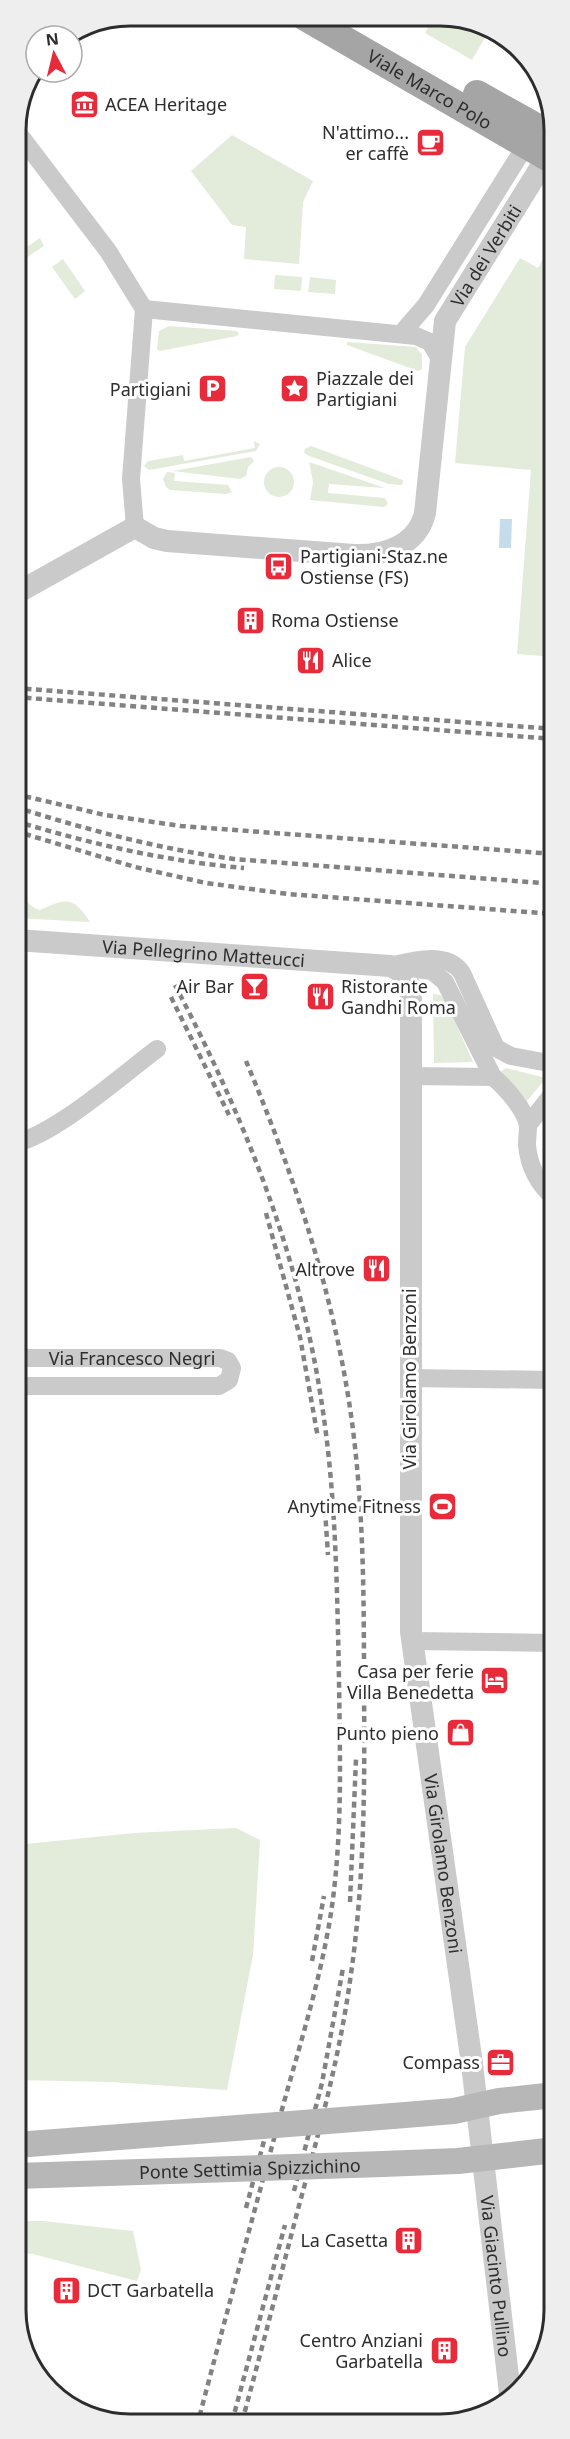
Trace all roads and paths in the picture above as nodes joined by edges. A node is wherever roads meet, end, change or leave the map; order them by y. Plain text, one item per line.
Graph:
1 (322, 26) edge
2 (354, 26) edge
3 (544, 141) edge
4 (544, 141) edge
5 (26, 143) edge
6 (544, 147) edge
7 (544, 148) edge
8 (144, 309) junction
9 (401, 334) junction
10 (440, 359) junction
11 (135, 527) junction
12 (26, 588) edge
13 (26, 940) edge
14 (390, 966) junction
15 (158, 1049) dead end
16 (544, 1062) edge
17 (410, 1076) junction
18 (493, 1077) junction
19 (544, 1105) edge
20 (528, 1125) junction
21 (26, 1139) edge
22 (544, 1187) edge
23 (26, 1358) edge
24 (410, 1378) junction
25 (544, 1380) edge
26 (26, 1386) edge
27 (412, 1641) junction
28 (544, 1643) edge
29 (544, 2096) edge
30 (458, 2110) junction
31 (26, 2144) edge
32 (544, 2151) edge
33 (483, 2159) junction
34 (26, 2176) edge
35 (509, 2387) edge

1 - 3 main road, Viale Marco Polo
2 - 4 main road, Viale Marco Polo
5 - 8 street
6 - 9 street, Via dei Verbiti
7 - 10 street, Via dei Verbiti
8 - 9 street
8 - 11 street
9 - 10 street
10 - 11 street
11 - 12 street
13 - 14 street, Via Pellegrino Matteucci
14 - 16 street
14 - 17 street, Via Girolamo Benzoni
14 - 18 street
15 - 21 street
17 - 18 street
17 - 24 street, Via Girolamo Benzoni
18 - 20 street
19 - 20 street
20 - 22 street
23 - 26 street, Via Francesco Negri
24 - 25 street
24 - 27 street, Via Girolamo Benzoni
27 - 28 street
27 - 30 street, Via Girolamo Benzoni
29 - 30 main road, Ponte Settimia Spizzichino
30 - 31 main road, Ponte Settimia Spizzichino, bridge
30 - 33 street, Via Girolamo Benzoni
32 - 33 main road, Ponte Settimia Spizzichino
33 - 34 main road, Ponte Settimia Spizzichino, bridge
33 - 35 street, Via Giacinto Pullino

